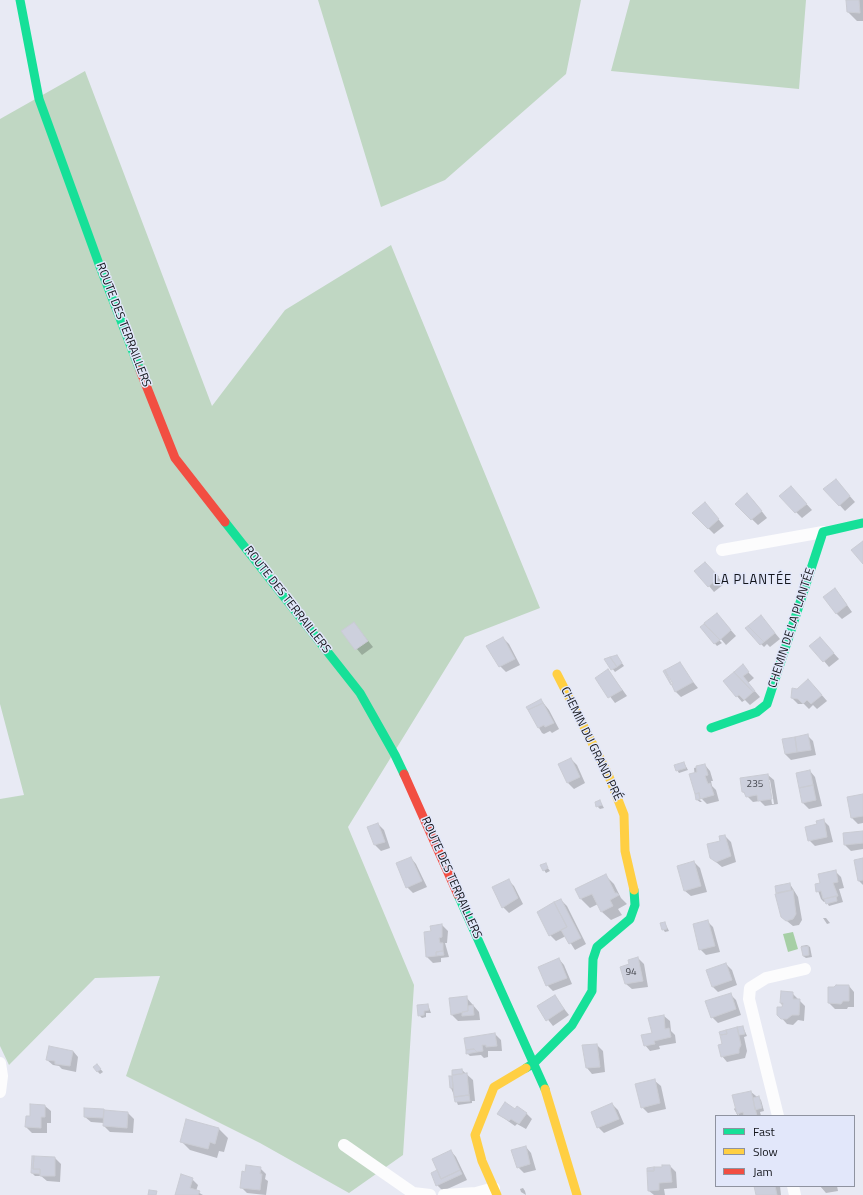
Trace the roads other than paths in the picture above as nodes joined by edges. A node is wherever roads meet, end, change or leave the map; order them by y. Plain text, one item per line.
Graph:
1 (20, 0) edge
2 (863, 523) edge
3 (823, 532) junction
4 (722, 550) dead end
5 (557, 674) dead end
6 (711, 728) dead end
7 (805, 969) dead end
8 (0, 1063) edge
9 (534, 1063) junction
10 (0, 1092) edge
11 (778, 1115) edge
12 (344, 1145) dead end
13 (496, 1192) edge
14 (430, 1195) edge
15 (444, 1195) edge
16 (579, 1195) edge

1 - 9 street, ROUTE DES TERRAILLERS
2 - 3 street
3 - 4 street
3 - 6 street, CHEMIN DE LA PLANTÉE
5 - 9 street, CHEMIN DU GRAND PRÉ
7 - 11 street
8 - 10 street
9 - 13 street, CHEMIN DU GRAND PRÉ
9 - 16 street, ROUTE DES TERRAILLERS
12 - 14 street
13 - 15 street

